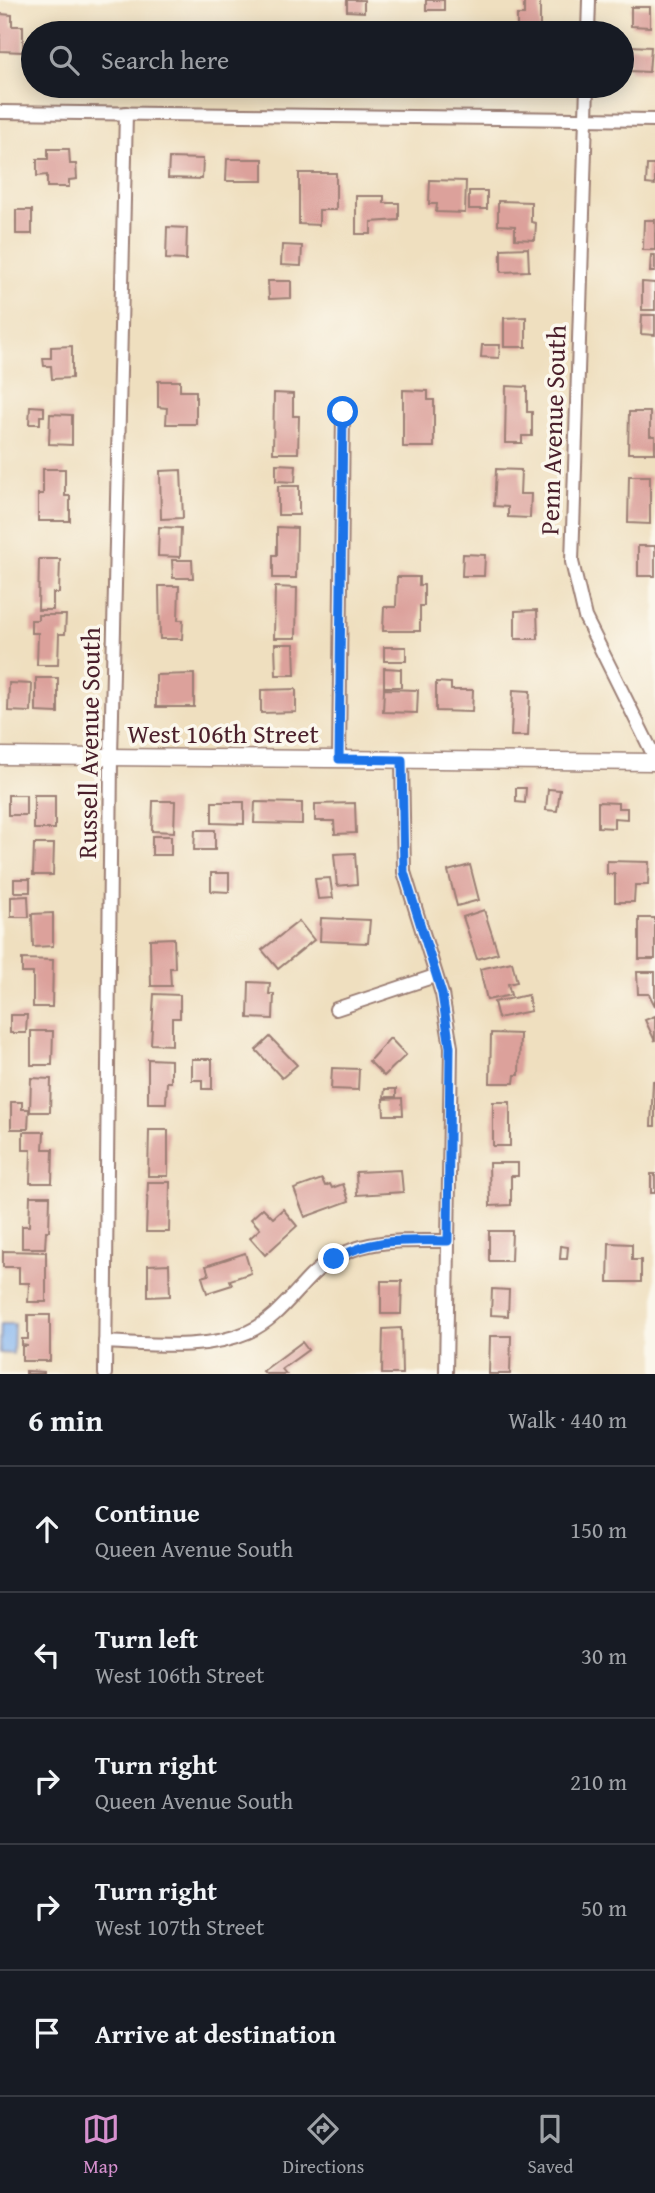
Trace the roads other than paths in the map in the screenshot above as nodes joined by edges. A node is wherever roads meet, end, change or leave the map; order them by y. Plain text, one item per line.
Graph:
1 (589, 0) edge
2 (588, 21) edge
3 (587, 98) edge
4 (0, 112) edge
5 (126, 113) junction
6 (587, 119) junction
7 (655, 120) edge
8 (343, 412) dead end
9 (0, 756) edge
10 (111, 757) junction
11 (339, 759) junction
12 (402, 760) junction
13 (655, 760) edge
14 (435, 976) junction
15 (336, 1009) dead end
16 (448, 1241) junction
17 (105, 1342) junction
18 (105, 1374) edge
19 (446, 1374) edge

1 - 2 street
3 - 6 street, Penn Avenue South
4 - 5 street
5 - 6 street
5 - 10 street, Russell Avenue South
6 - 7 street
6 - 13 street, Penn Avenue South
8 - 11 street
9 - 10 street, West 106th Street
10 - 11 street, West 106th Street
10 - 17 street, Russell Avenue South
11 - 12 street, West 106th Street
12 - 13 street, West 106th Street
12 - 14 street
14 - 15 street
14 - 16 street
16 - 17 street
16 - 19 street
17 - 18 street, Russell Avenue South

